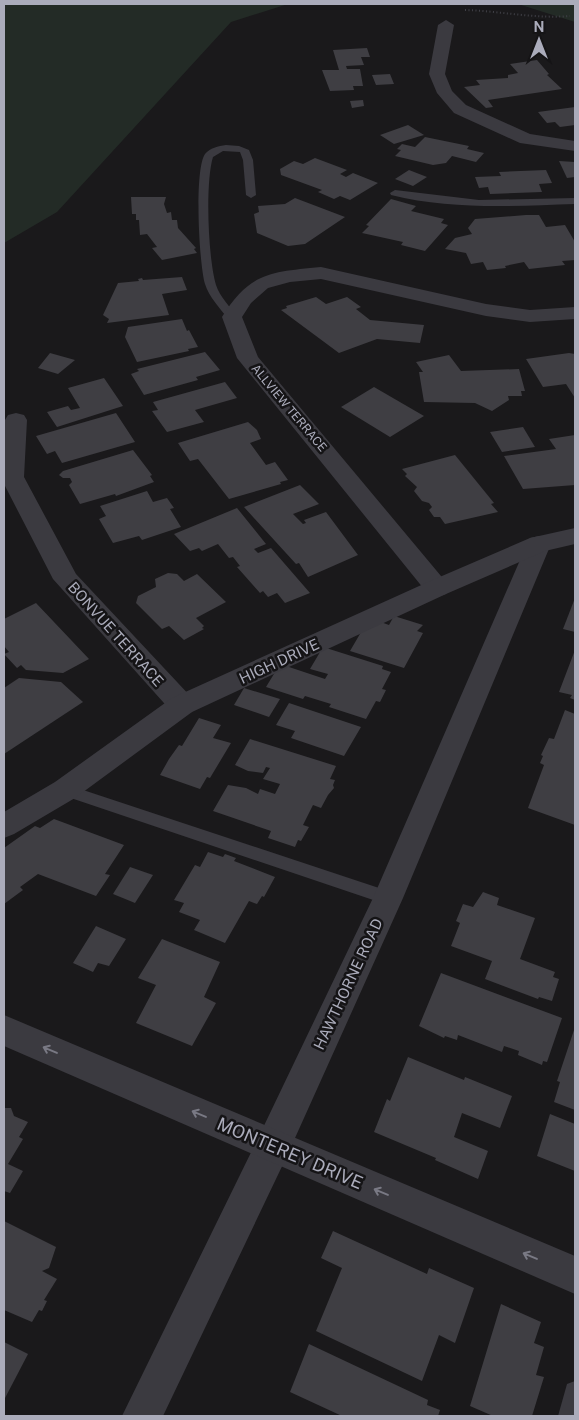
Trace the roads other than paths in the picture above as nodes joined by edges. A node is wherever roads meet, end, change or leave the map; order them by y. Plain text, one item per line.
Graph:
1 (446, 25) road end
2 (575, 146) edge
3 (395, 193) dead end
4 (251, 195) dead end
5 (575, 201) edge
6 (575, 313) edge
7 (232, 317) junction
8 (16, 420) dead end
9 (575, 536) edge
10 (539, 544) junction
11 (437, 588) junction
12 (182, 705) junction
13 (65, 790) junction
14 (4, 826) edge
15 (388, 898) junction
16 (6, 1037) edge
17 (273, 1146) junction
18 (575, 1275) edge
19 (575, 1392) edge
20 (142, 1416) edge
21 (569, 1416) edge

1 - 2 street
3 - 5 lane
4 - 7 lane
6 - 7 street
7 - 11 street, ALLVIEW TERRACE
8 - 12 street, BONVUE TERRACE
9 - 10 street, HIGH DRIVE
10 - 11 street, HIGH DRIVE
10 - 15 street, HAWTHORNE ROAD
11 - 12 street, HIGH DRIVE
12 - 13 street, HIGH DRIVE
13 - 14 street, HIGH DRIVE
13 - 15 lane
15 - 17 street, HAWTHORNE ROAD
17 -> 16 street, MONTEREY DRIVE
18 -> 17 street, MONTEREY DRIVE
17 - 20 street, HAWTHORNE ROAD
19 - 21 lane

